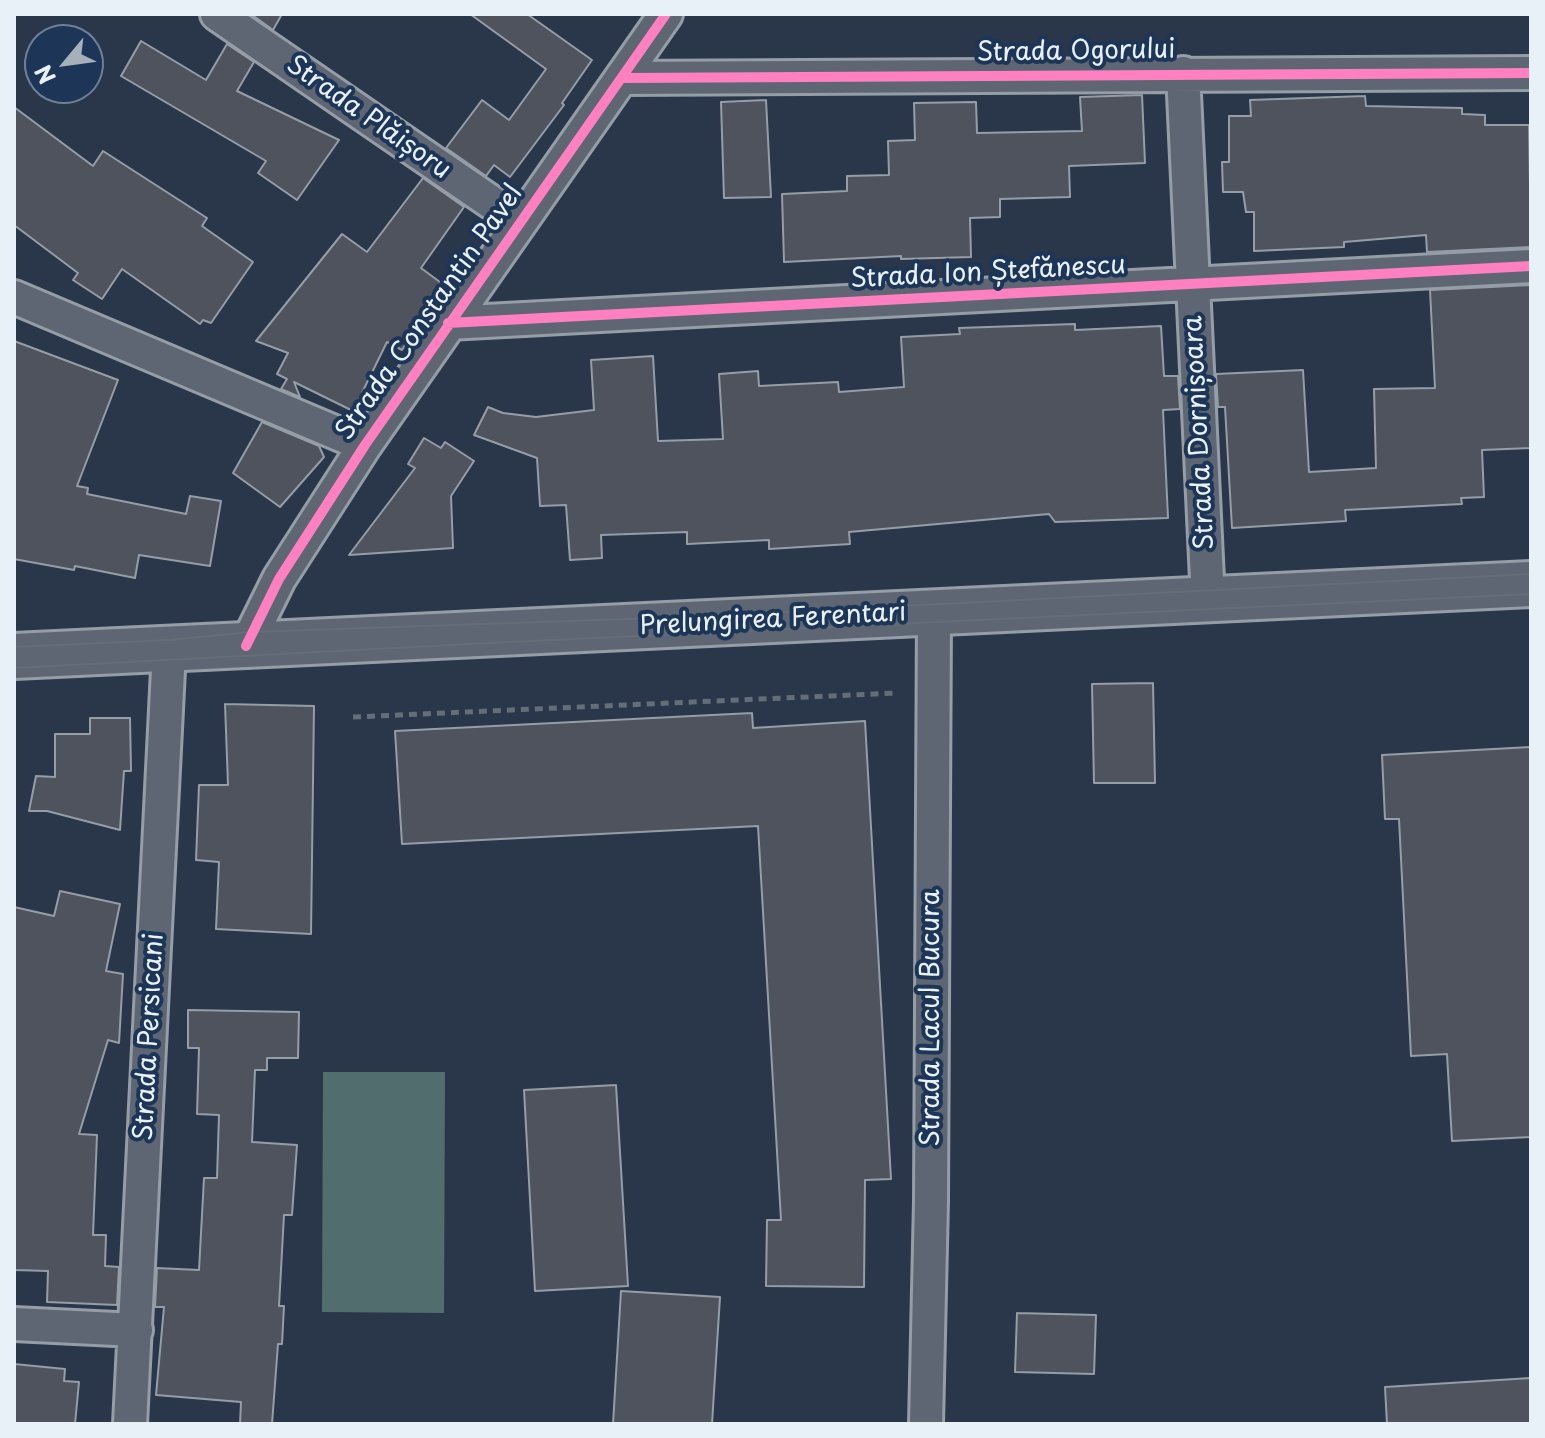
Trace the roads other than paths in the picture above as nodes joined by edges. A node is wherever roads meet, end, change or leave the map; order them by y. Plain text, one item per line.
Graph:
1 (217, 14) edge
2 (666, 14) edge
3 (1183, 73) junction
4 (1531, 73) edge
5 (622, 78) junction
6 (520, 222) junction
7 (1531, 266) edge
8 (1193, 285) junction
9 (14, 297) edge
10 (448, 323) junction
11 (365, 445) junction
12 (1531, 584) edge
13 (1208, 601) junction
14 (934, 613) junction
15 (246, 646) junction
16 (169, 650) junction
17 (17, 665) edge
18 (14, 1324) edge
19 (136, 1330) junction
20 (130, 1424) edge
21 (926, 1424) edge

1 - 6 street, Strada Plăișoru
2 - 5 street, Strada Constantin Pavel
3 - 4 street, Strada Ogorului
3 - 5 street, Strada Ogorului
3 - 8 street, Strada Dornișoara
5 - 6 street, Strada Constantin Pavel
6 - 10 street, Strada Constantin Pavel
7 - 8 street, Strada Ion Ștefănescu
8 - 10 street, Strada Ion Ștefănescu
8 - 13 street, Strada Dornișoara
9 - 11 street
10 - 11 street, Strada Constantin Pavel
11 - 15 street, Strada Constantin Pavel
12 - 13 main road, Prelungirea Ferentari
13 - 14 main road, Prelungirea Ferentari
14 - 15 main road, Prelungirea Ferentari
14 - 21 street, Strada Lacul Bucura
15 - 16 main road, Prelungirea Ferentari
16 - 17 main road, Prelungirea Ferentari
16 - 19 street, Strada Persicani
18 - 19 street
19 - 20 street, Strada Persicani

